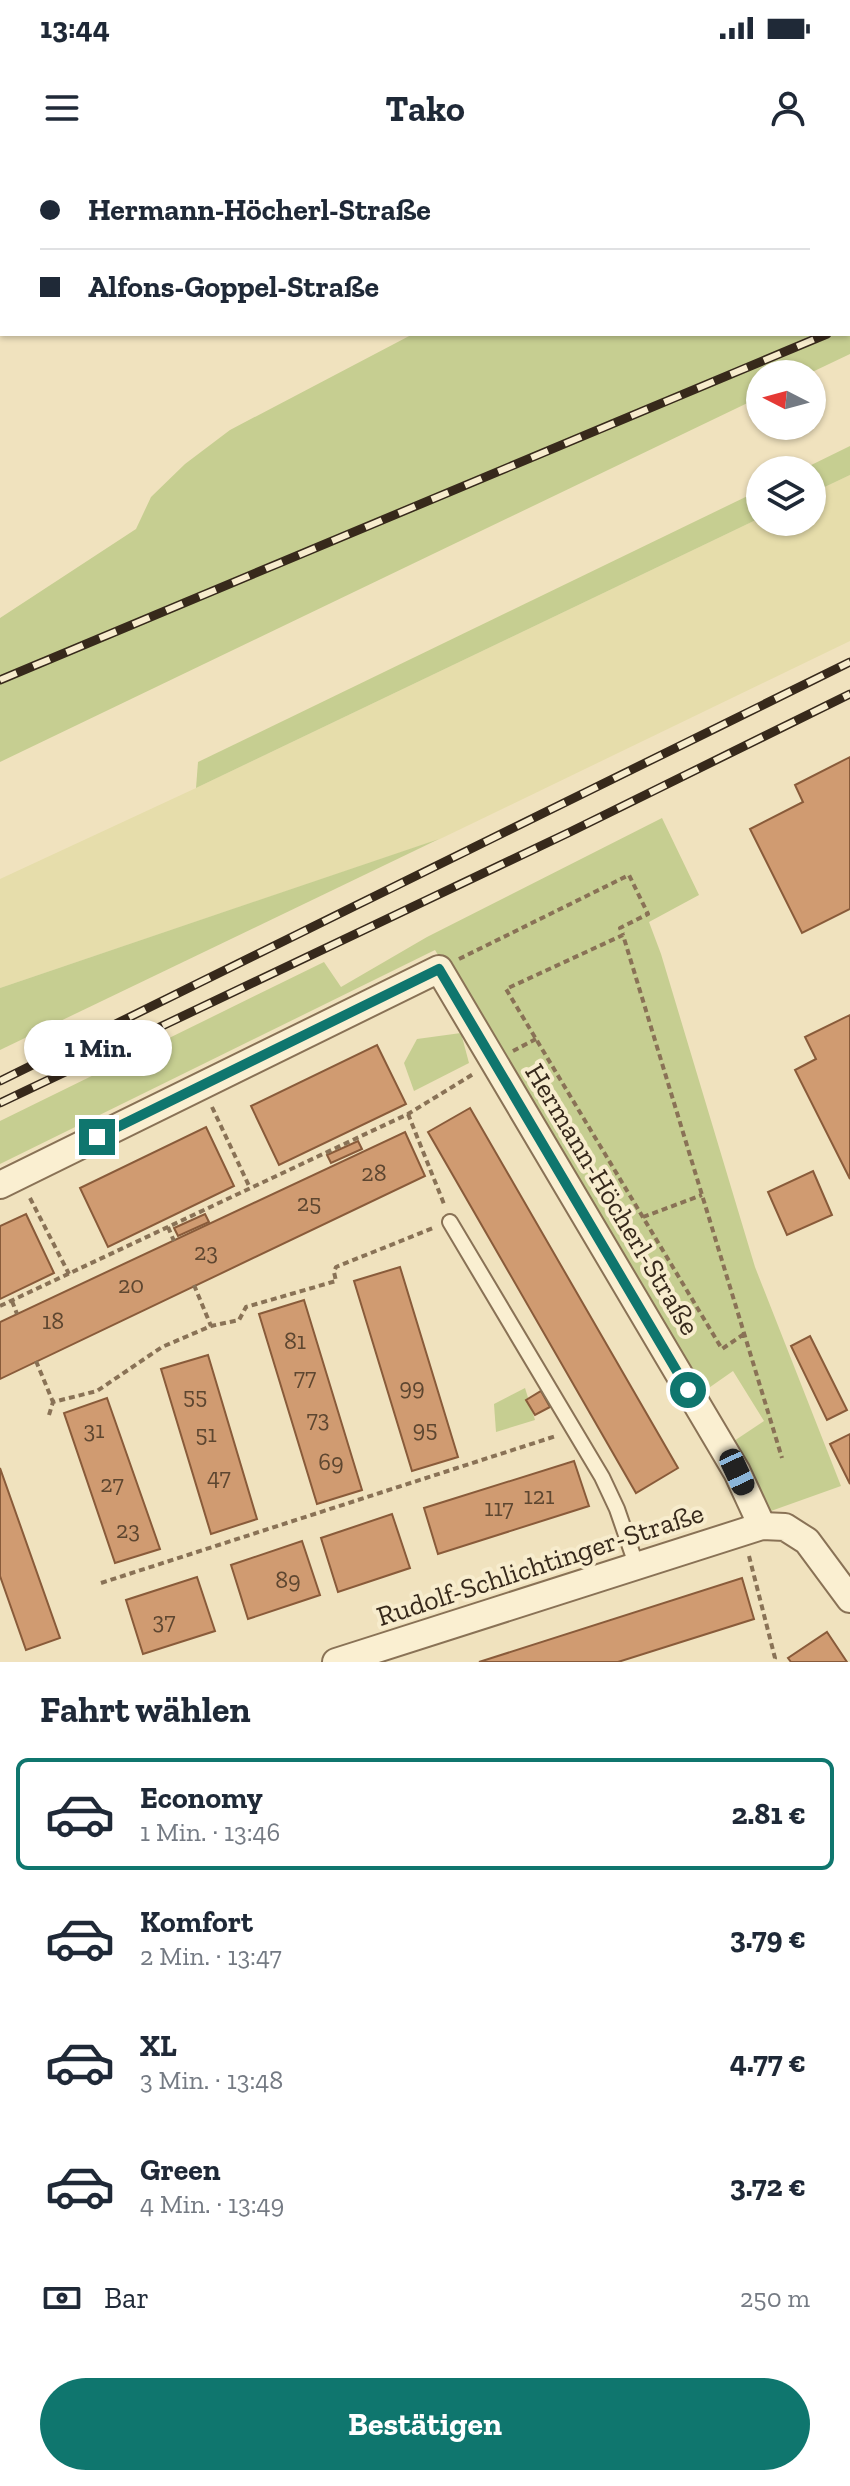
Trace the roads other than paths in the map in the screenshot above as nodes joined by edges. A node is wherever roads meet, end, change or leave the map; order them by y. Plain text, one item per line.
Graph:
1 (9, 1180) edge
2 (450, 1222) road end
3 (753, 1529) junction
4 (637, 1567) junction
5 (850, 1599) edge
6 (336, 1662) edge

1 - 3 street, Hermann-Höcherl-Straße
2 - 4 lane
3 - 4 street, Rudolf-Schlichtinger-Straße
3 - 5 street
4 - 6 street, Rudolf-Schlichtinger-Straße

